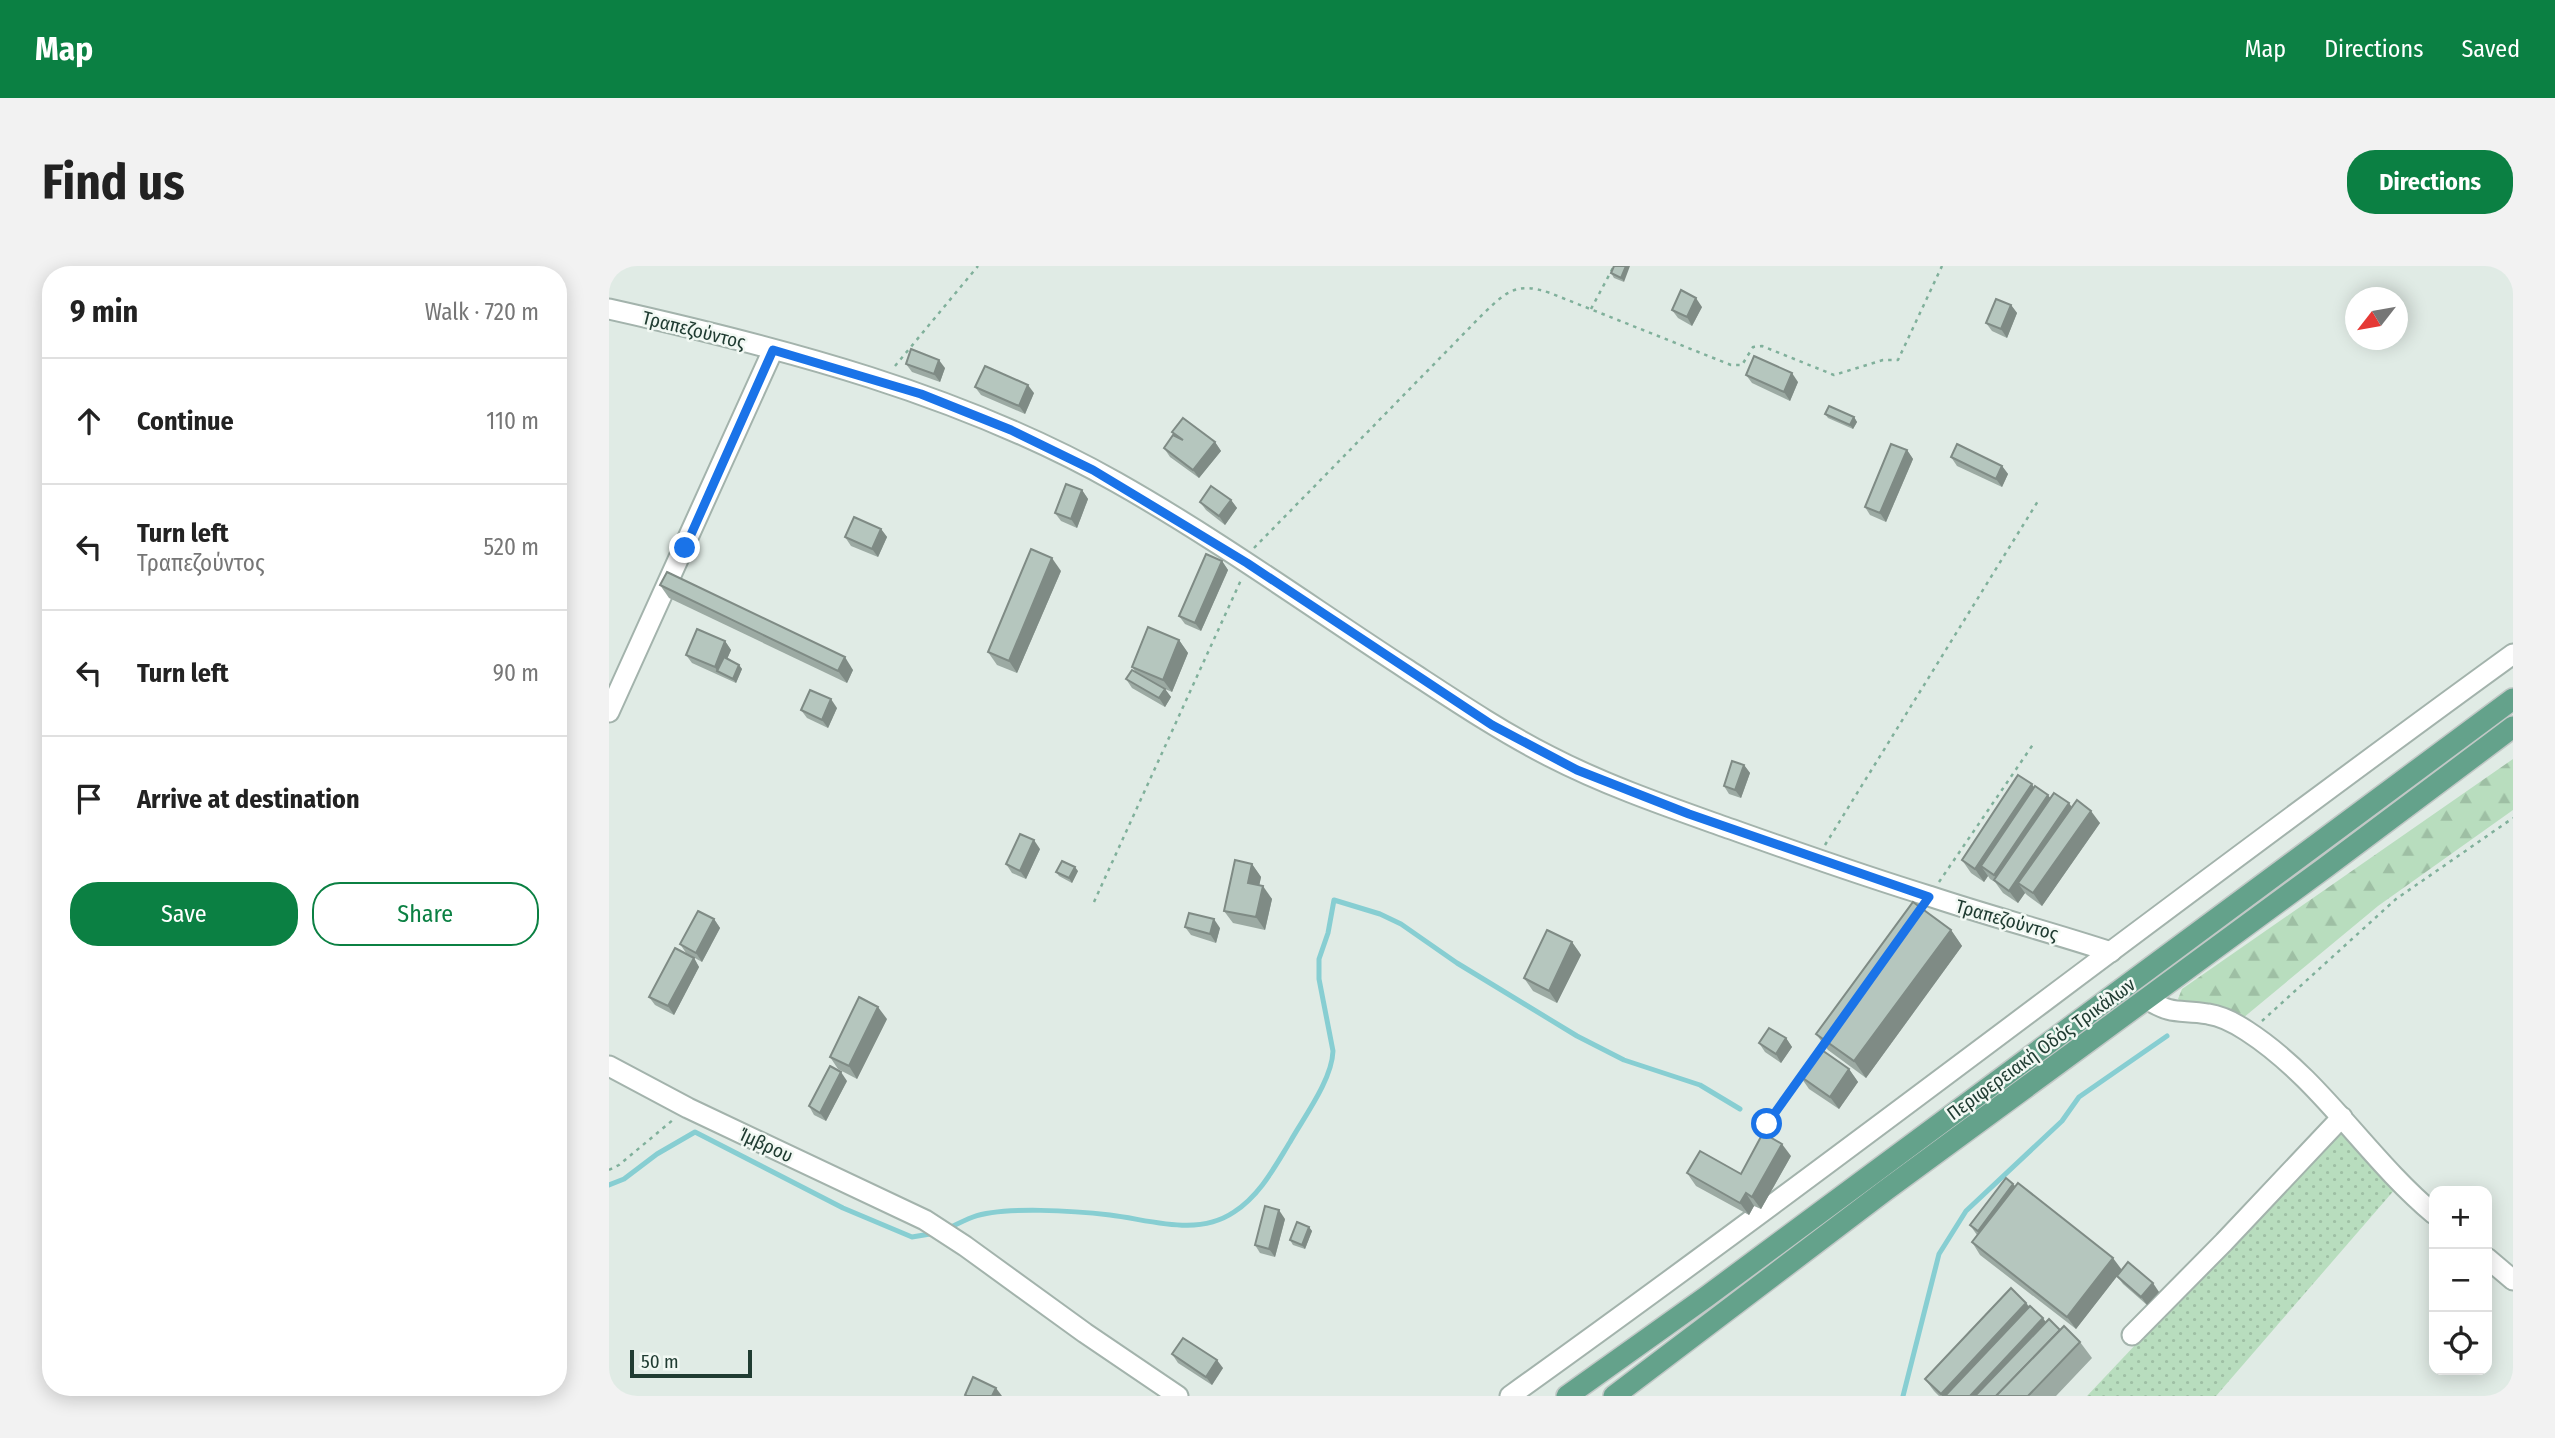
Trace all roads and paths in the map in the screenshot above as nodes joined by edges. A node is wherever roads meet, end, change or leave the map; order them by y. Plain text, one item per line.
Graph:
1 (978, 266) edge
2 (1613, 266) edge
3 (1942, 266) edge
4 (609, 309) edge
5 (1591, 309) junction
6 (773, 350) junction
7 (882, 383) junction
8 (2038, 501) dead end
9 (1247, 563) junction
10 (2513, 654) edge
11 (2513, 699) edge
12 (609, 712) edge
13 (2513, 727) edge
14 (2034, 743) dead end
15 (2513, 818) edge
16 (1816, 859) junction
17 (1929, 897) junction
18 (1094, 902) dead end
19 (2111, 951) junction
20 (2147, 999) junction
21 (2249, 1032) junction
22 (609, 1066) edge
23 (1807, 1067) edge
24 (688, 1108) junction
25 (2341, 1117) junction
26 (1767, 1124) dead end
27 (609, 1170) edge
28 (2429, 1209) edge
29 (2492, 1262) edge
30 (2513, 1280) edge
31 (2132, 1335) dead end
32 (1178, 1396) edge
33 (1510, 1396) edge
34 (1567, 1396) edge
35 (1614, 1396) edge

1 - 7 path
2 - 5 path
3 - 5 path
4 - 6 street, Τραπεζούντος
5 - 9 path
6 - 7 street, Τραπεζούντος
6 - 12 street
7 - 9 street, Τραπεζούντος
8 - 16 path
9 - 16 street, Τραπεζούντος
9 - 18 path
10 - 19 street
11 - 34 main road, Περιφερειακή Οδός Τρικάλων
13 - 20 main road, Περιφερειακή Οδός Τρικάλων
14 - 17 path
15 - 21 path
16 - 17 street, Τραπεζούντος
17 - 19 street, Τραπεζούντος
19 - 33 street
20 - 21 street
20 - 35 main road, Περιφερειακή Οδός Τρικάλων
21 - 25 street
22 - 24 street, Ίμβρου
23 - 26 path
24 - 27 path
24 - 32 street, Ίμβρου
25 - 28 street
25 - 31 street
29 - 30 street

